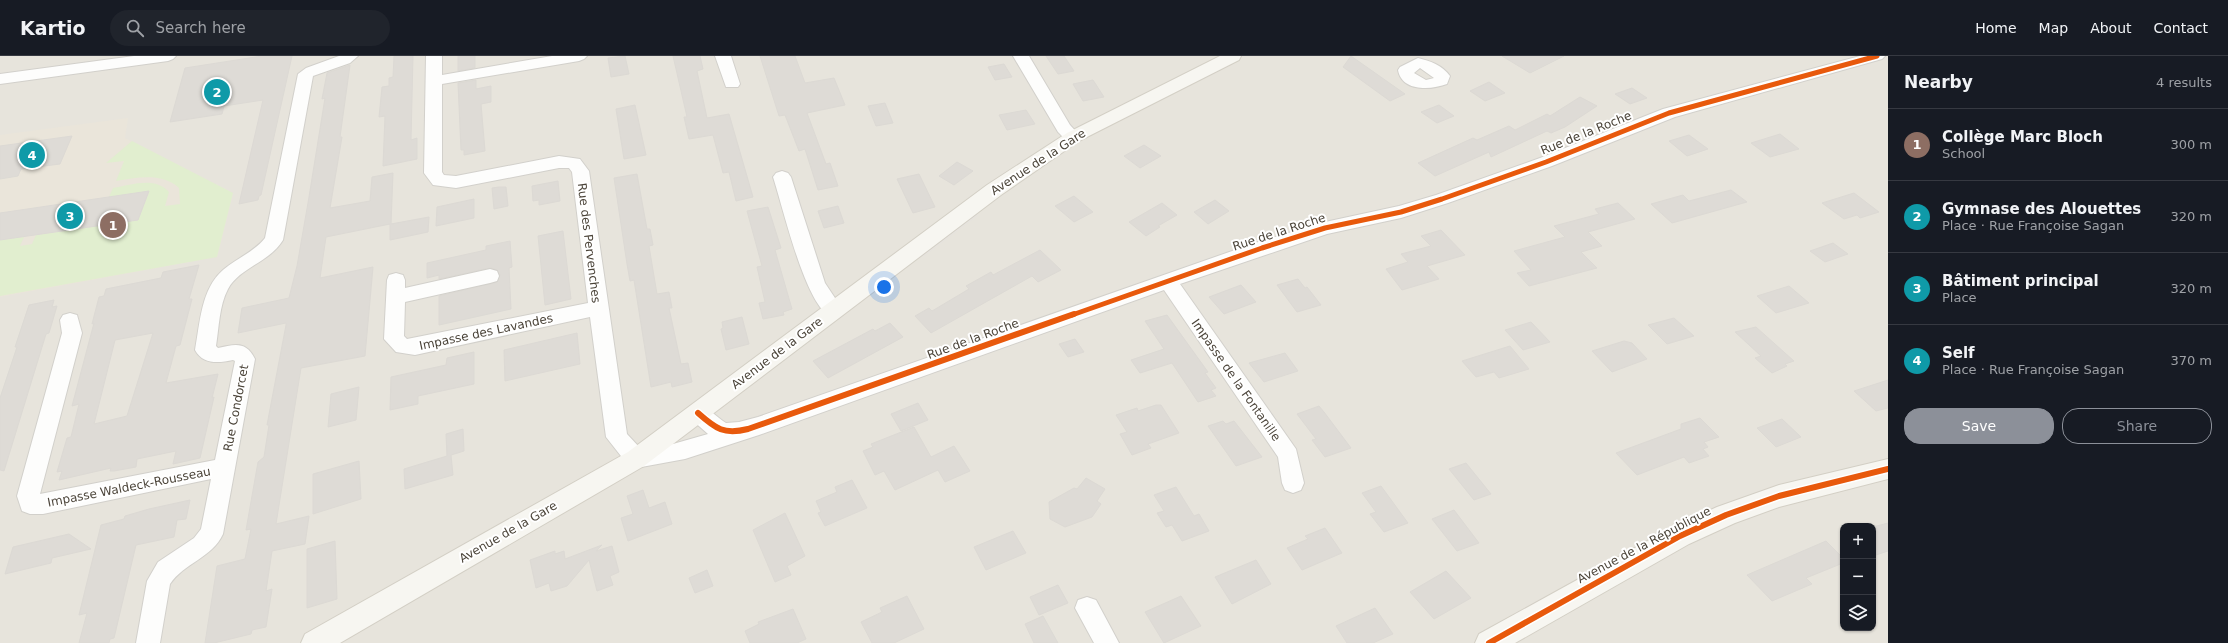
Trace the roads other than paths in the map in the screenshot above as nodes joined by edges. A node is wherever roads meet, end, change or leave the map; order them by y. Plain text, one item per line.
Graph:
1 (168, 56) edge
2 (350, 56) edge
3 (434, 56) edge
4 (579, 56) edge
5 (723, 56) edge
6 (1021, 56) edge
7 (1233, 56) edge
8 (1877, 56) edge
9 (549, 59) edge
10 (0, 79) edge
11 (434, 81) junction
12 (732, 84) dead end
13 (1073, 137) junction
14 (782, 177) dead end
15 (490, 276) dead end
16 (1168, 281) junction
17 (598, 308) junction
18 (833, 310) junction
19 (70, 320) dead end
20 (698, 413) junction
21 (732, 434) junction
22 (636, 459) junction
23 (225, 468) junction
24 (1888, 470) edge
25 (1293, 483) dead end
26 (1087, 608) dead end
27 (149, 642) edge
28 (315, 643) edge
29 (1107, 643) edge
30 (1489, 643) edge

1 - 10 street
2 - 23 street, Rue Condorcet
3 - 11 street, Rue des Pervenches
4 - 9 street
5 - 12 street
6 - 13 street
7 - 13 street, Avenue de la Gare
8 - 16 street, Rue de la Roche
9 - 11 street
11 - 17 street, Rue des Pervenches
13 - 18 street, Avenue de la Gare
14 - 18 street
15 - 17 street, Impasse des Lavandes
16 - 21 street, Rue de la Roche
16 - 25 street, Impasse de la Fontanille
17 - 22 street, Rue des Pervenches
18 - 20 street, Avenue de la Gare
19 - 23 street, Impasse Waldeck-Rousseau
20 - 21 street
20 - 22 street, Avenue de la Gare
21 - 22 street, Rue de la Roche
22 - 28 street, Avenue de la Gare
23 - 27 street, Rue Condorcet
24 - 30 street, Avenue de la République
26 - 29 street

